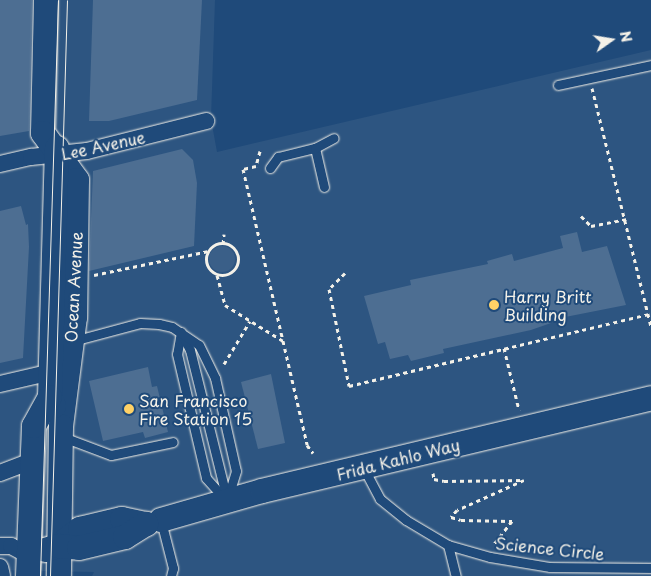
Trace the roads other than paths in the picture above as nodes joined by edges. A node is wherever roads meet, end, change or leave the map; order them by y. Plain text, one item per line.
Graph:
1 (46, 0) edge
2 (62, 0) edge
3 (651, 65) edge
4 (558, 84) dead end
5 (206, 121) dead end
6 (334, 138) dead end
7 (315, 148) junction
8 (57, 154) junction
9 (0, 164) edge
10 (270, 168) dead end
11 (324, 187) dead end
12 (181, 332) junction
13 (71, 342) junction
14 (52, 372) junction
15 (0, 384) edge
16 (50, 397) junction
17 (651, 398) edge
18 (61, 431) junction
19 (173, 442) dead end
20 (31, 461) junction
21 (363, 467) junction
22 (0, 473) edge
23 (227, 502) junction
24 (153, 522) junction
25 (448, 545) junction
26 (0, 546) edge
27 (36, 560) edge
28 (0, 567) edge
29 (651, 568) edge
30 (594, 573) edge
31 (2, 576) edge
32 (59, 576) edge
33 (171, 576) edge
34 (456, 576) edge

1 - 8 main road, Ocean Avenue
2 - 8 main road, Ocean Avenue
3 - 4 lane
5 - 8 street, Lee Avenue
6 - 7 lane
7 - 10 lane
7 - 11 lane
8 - 9 street, Lee Avenue
8 - 13 main road, Ocean Avenue
8 - 14 main road, Ocean Avenue
12 - 13 lane
12 - 23 lane
12 - 23 lane
12 - 23 lane
13 - 18 main road, Ocean Avenue
14 - 15 street
14 - 16 main road, Ocean Avenue
16 - 18 main road, Ocean Avenue
16 - 20 main road, Ocean Avenue
17 - 21 main road, Frida Kahlo Way
18 - 19 lane
18 - 27 main road, Ocean Avenue
20 - 22 street
20 - 27 main road, Ocean Avenue
21 - 23 main road, Frida Kahlo Way
21 - 25 lane, Science Circle
23 - 24 main road, Frida Kahlo Way
24 - 27 main road, Frida Kahlo Way
24 - 33 lane
25 - 30 lane, Science Circle
25 - 34 lane
26 - 27 street
27 - 32 main road, Ocean Avenue
28 - 31 street
29 - 30 lane, Science Circle

